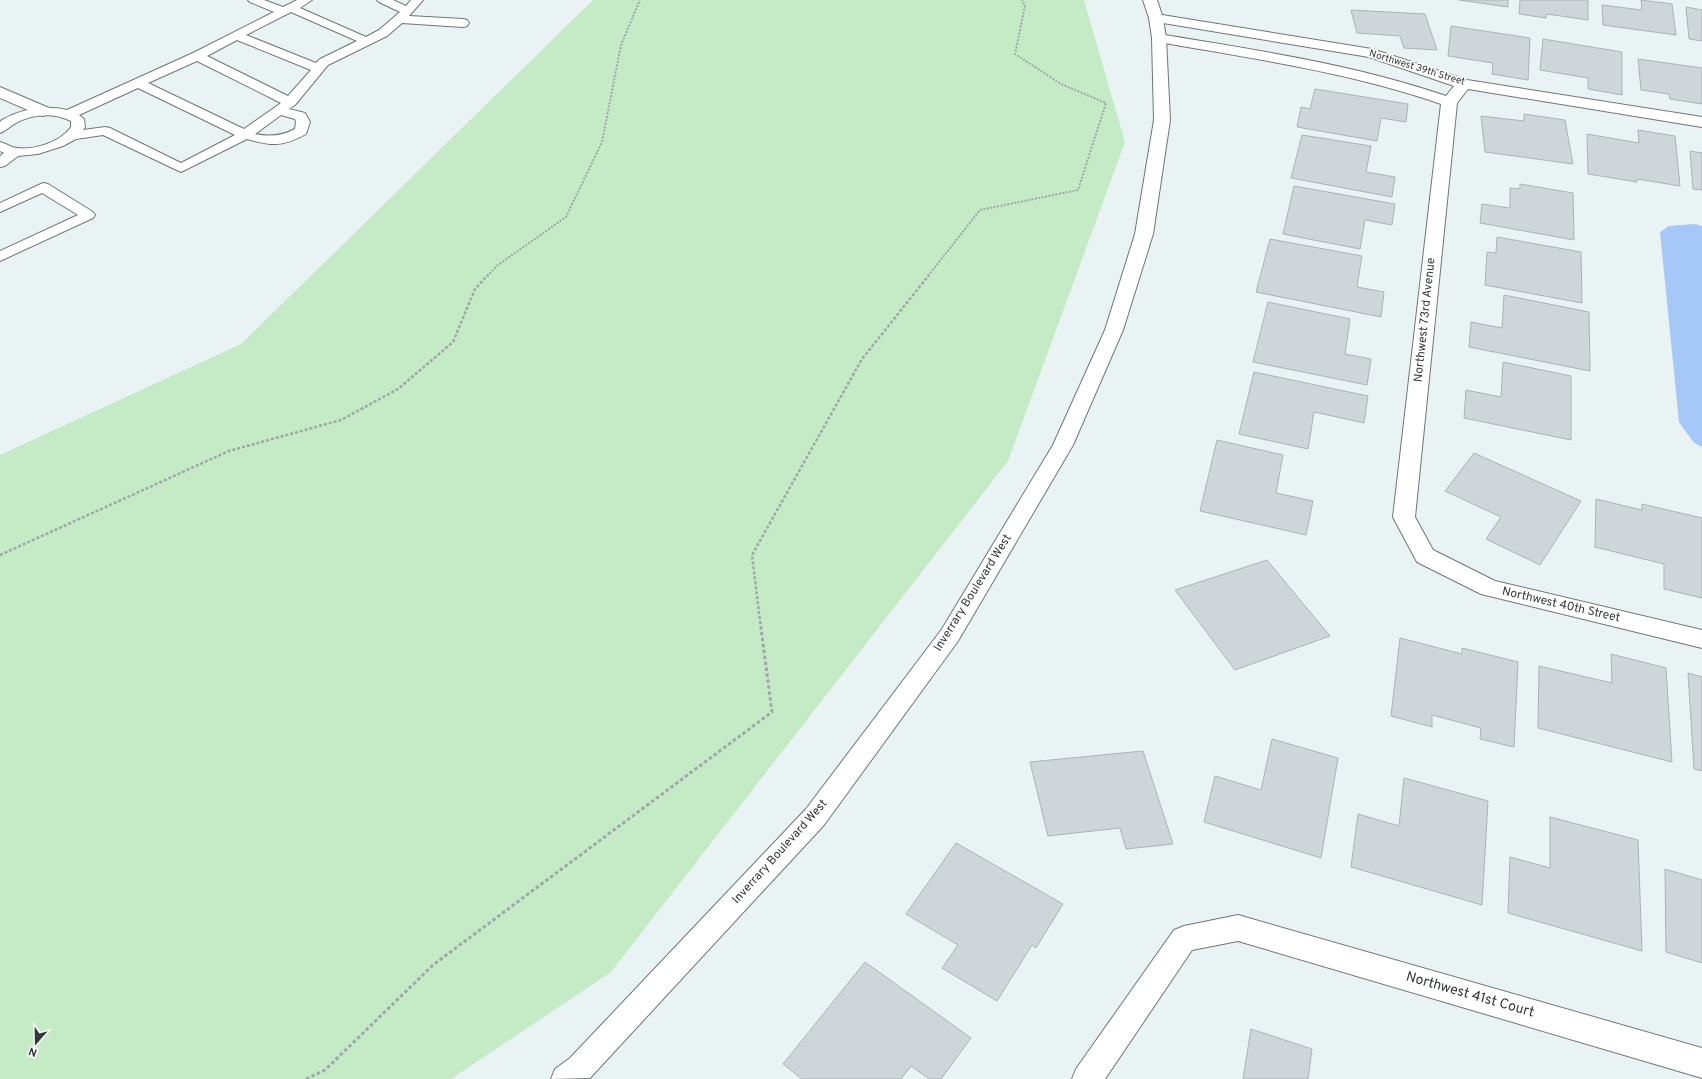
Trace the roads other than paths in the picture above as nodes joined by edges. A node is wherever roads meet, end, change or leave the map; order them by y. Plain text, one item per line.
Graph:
1 (254, 0) edge
2 (306, 0) edge
3 (383, 0) edge
4 (417, 0) edge
5 (287, 10) junction
6 (404, 15) junction
7 (1155, 19) edge
8 (463, 23) dead end
9 (237, 36) junction
10 (366, 41) junction
11 (197, 56) junction
12 (1385, 58) junction
13 (318, 68) junction
14 (1370, 78) junction
15 (138, 83) junction
16 (1464, 84) junction
17 (0, 92) edge
18 (290, 102) junction
19 (1449, 102) junction
20 (279, 110) junction
21 (43, 111) junction
22 (70, 114) junction
23 (1702, 122) edge
24 (0, 129) edge
25 (72, 135) junction
26 (245, 135) junction
27 (0, 146) edge
28 (15, 151) junction
29 (0, 163) edge
30 (0, 208) edge
31 (0, 257) edge
32 (1425, 556) joint
33 (1702, 638) edge
34 (1702, 1063) edge
35 (579, 1075) edge
36 (1087, 1079) edge

1 - 5 lane
2 - 5 lane
3 - 6 lane
4 - 6 lane
5 - 9 lane
5 - 10 lane
6 - 8 lane
6 - 10 lane
7 - 12 street, Northwest 39th Street
7 - 14 street, Northwest 39th Street
7 - 35 street, Inverrary Boulevard West
9 - 11 lane
9 - 13 lane
10 - 13 lane
11 - 15 lane
11 - 18 lane
12 - 14 street
12 - 16 street, Northwest 39th Street
13 - 18 lane
14 - 19 street, Northwest 39th Street
15 - 22 lane
15 - 26 lane
16 - 19 street
16 - 23 street, Northwest 39th Street
17 - 21 street
18 - 20 lane
19 - 32 street, Northwest 73rd Avenue
20 - 26 lane
20 - 26 lane
21 - 22 lane
21 - 24 lane
22 - 25 lane
25 - 26 lane
25 - 28 lane
27 - 28 lane
28 - 29 lane
30 - 31 lane
32 - 33 street, Northwest 40th Street
34 - 36 street, Northwest 41st Court

